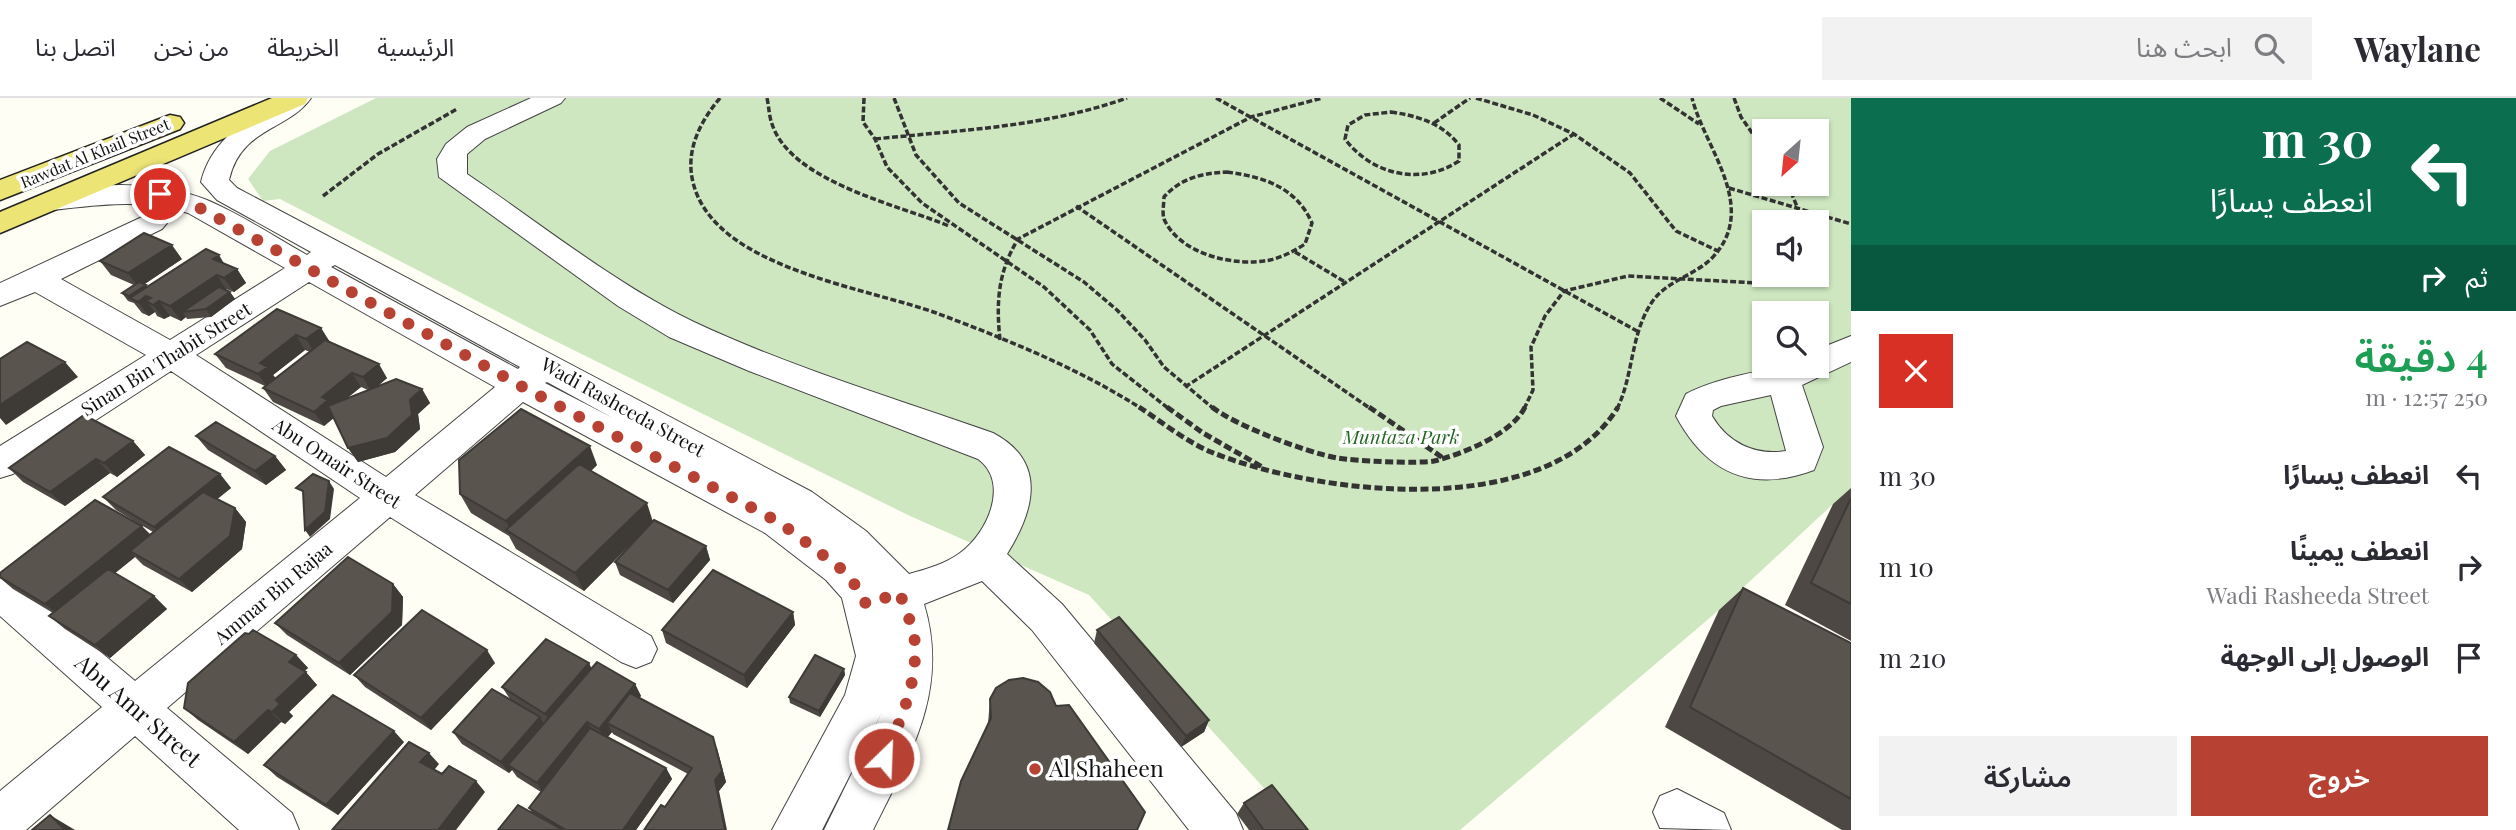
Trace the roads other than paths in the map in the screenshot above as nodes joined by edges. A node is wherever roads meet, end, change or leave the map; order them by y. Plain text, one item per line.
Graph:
1 (230, 98) edge
2 (296, 98) edge
3 (552, 98) edge
4 (0, 191) edge
5 (52, 201) junction
6 (0, 223) edge
7 (152, 223) dead end
8 (320, 261) junction
9 (36, 279) junction
10 (0, 296) edge
11 (1851, 348) edge
12 (171, 355) junction
13 (1829, 358) edge
14 (533, 375) junction
15 (0, 464) edge
16 (388, 497) junction
17 (984, 557) junction
18 (0, 592) edge
19 (900, 593) junction
20 (866, 604) junction
21 (636, 649) dead end
22 (135, 708) junction
23 (0, 821) edge
24 (275, 830) edge
25 (796, 830) edge
26 (848, 830) edge
27 (1219, 830) edge

1 - 4 main road, Rawdat Al Khail Street
2 - 5 main road, Rawdat Al Khail Street
2 - 8 street, Wadi Rasheeda Street
3 - 17 street
5 - 6 main road, Rawdat Al Khail Street
5 - 8 street, Wadi Rasheeda Street
7 - 9 street
8 - 12 street, Sinan Bin Thabit Street
8 - 14 street, Wadi Rasheeda Street
9 - 10 street
9 - 12 street, Abu Omair Street
11 - 13 lane
12 - 15 street, Sinan Bin Thabit Street
12 - 16 street, Abu Omair Street
14 - 16 street, Ammar Bin Rajaa
14 - 19 street, Wadi Rasheeda Street
14 - 20 street, Wadi Rasheeda Street
16 - 21 street, Abu Omair Street
16 - 22 street, Ammar Bin Rajaa
17 - 19 street
17 - 27 street
18 - 22 street, Abu Amr Street
19 - 20 street
19 - 26 street, Wadi Rasheeda Street
20 - 25 street, Wadi Rasheeda Street
22 - 23 street, Ammar Bin Rajaa
22 - 24 street, Abu Amr Street

